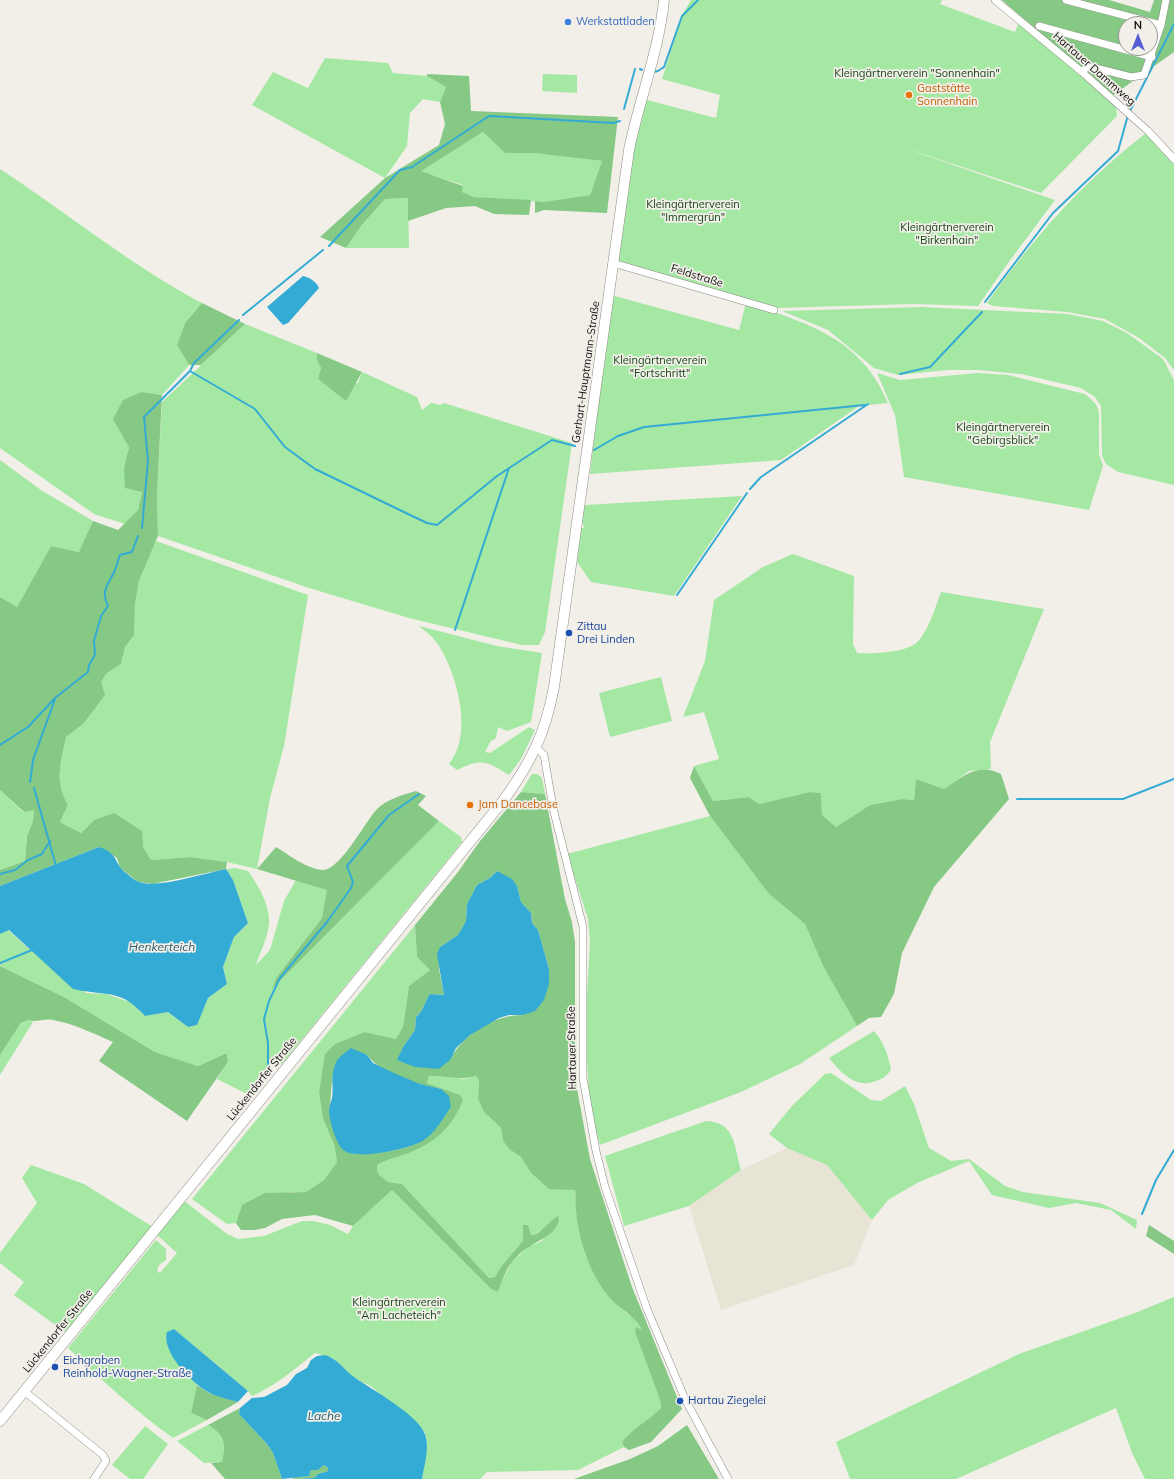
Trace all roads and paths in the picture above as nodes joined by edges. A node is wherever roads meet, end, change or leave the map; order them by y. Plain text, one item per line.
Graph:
1 (664, 0) edge
2 (995, 0) edge
3 (1066, 0) edge
4 (1166, 0) edge
5 (1161, 25) junction
6 (1039, 26) dead end
7 (1158, 35) edge
8 (1118, 47) edge
9 (1152, 56) edge
10 (1082, 72) junction
11 (1174, 159) edge
12 (613, 263) junction
13 (774, 310) dead end
14 (536, 748) junction
15 (24, 1391) junction
16 (0, 1421) edge
17 (94, 1479) edge
18 (728, 1479) edge

1 - 12 main road, Gerhart-Hauptmann-Straße
2 - 10 street, Hartauer Dammweg
3 - 5 street
4 - 5 street
5 - 7 street
6 - 8 street
9 - 10 street
10 - 11 street, Hartauer Dammweg
12 - 13 street, Feldstraße
12 - 14 main road, Gerhart-Hauptmann-Straße
14 - 15 main road, Lückendorfer Straße
14 - 18 street, Hartauer Straße
15 - 16 main road, Lückendorfer Straße
15 - 17 street

